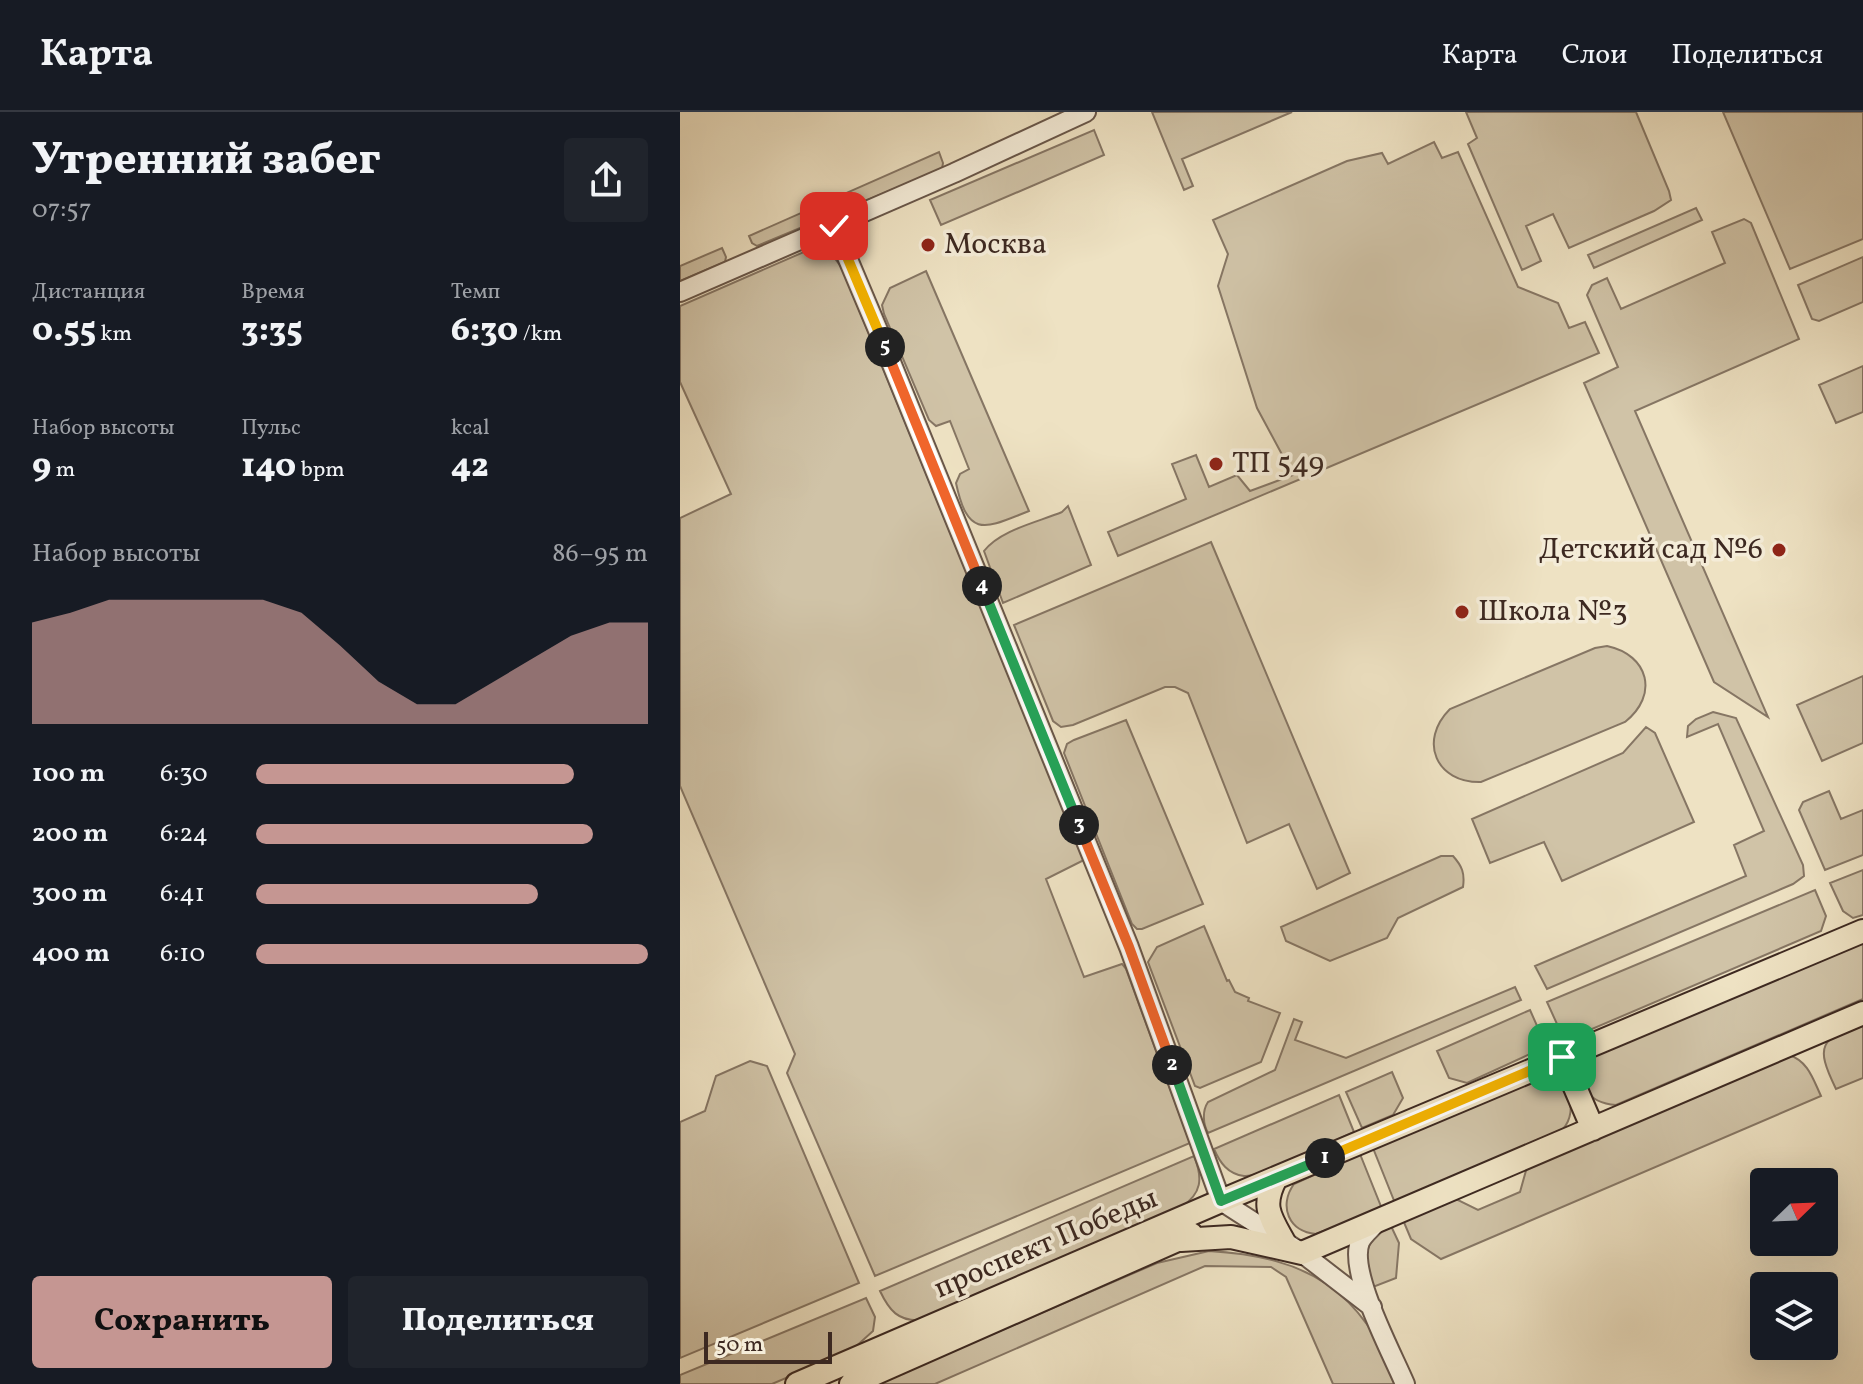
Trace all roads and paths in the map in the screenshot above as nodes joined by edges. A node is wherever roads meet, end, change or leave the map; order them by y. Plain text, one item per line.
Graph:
1 (1086, 112) edge
2 (834, 226) junction
3 (680, 292) edge
4 (1863, 931) edge
5 (1863, 1013) edge
6 (1562, 1057) junction
7 (1593, 1129) junction
8 (1276, 1178) junction
9 (1221, 1201) junction
10 (1378, 1221) junction
11 (1181, 1240) junction
12 (1293, 1248) junction
13 (1372, 1307) junction
14 (898, 1352) junction
15 (797, 1384) edge
16 (851, 1384) edge
17 (1405, 1384) edge

1 - 2 street
2 - 3 street
2 - 9 street
4 - 6 main road, проспект Победы
5 - 7 main road
6 - 7 main road
6 - 8 main road, проспект Победы
7 - 10 main road
8 - 9 main road, проспект Победы
8 - 12 main road
9 - 11 main road, проспект Победы
9 - 12 street
9 - 14 main road, проспект Победы
10 - 12 main road
10 - 13 street
11 - 12 main road, проспект Победы
11 - 14 main road, проспект Победы
12 - 13 street
13 - 17 street
14 - 15 main road, проспект Победы
14 - 16 main road, проспект Победы

